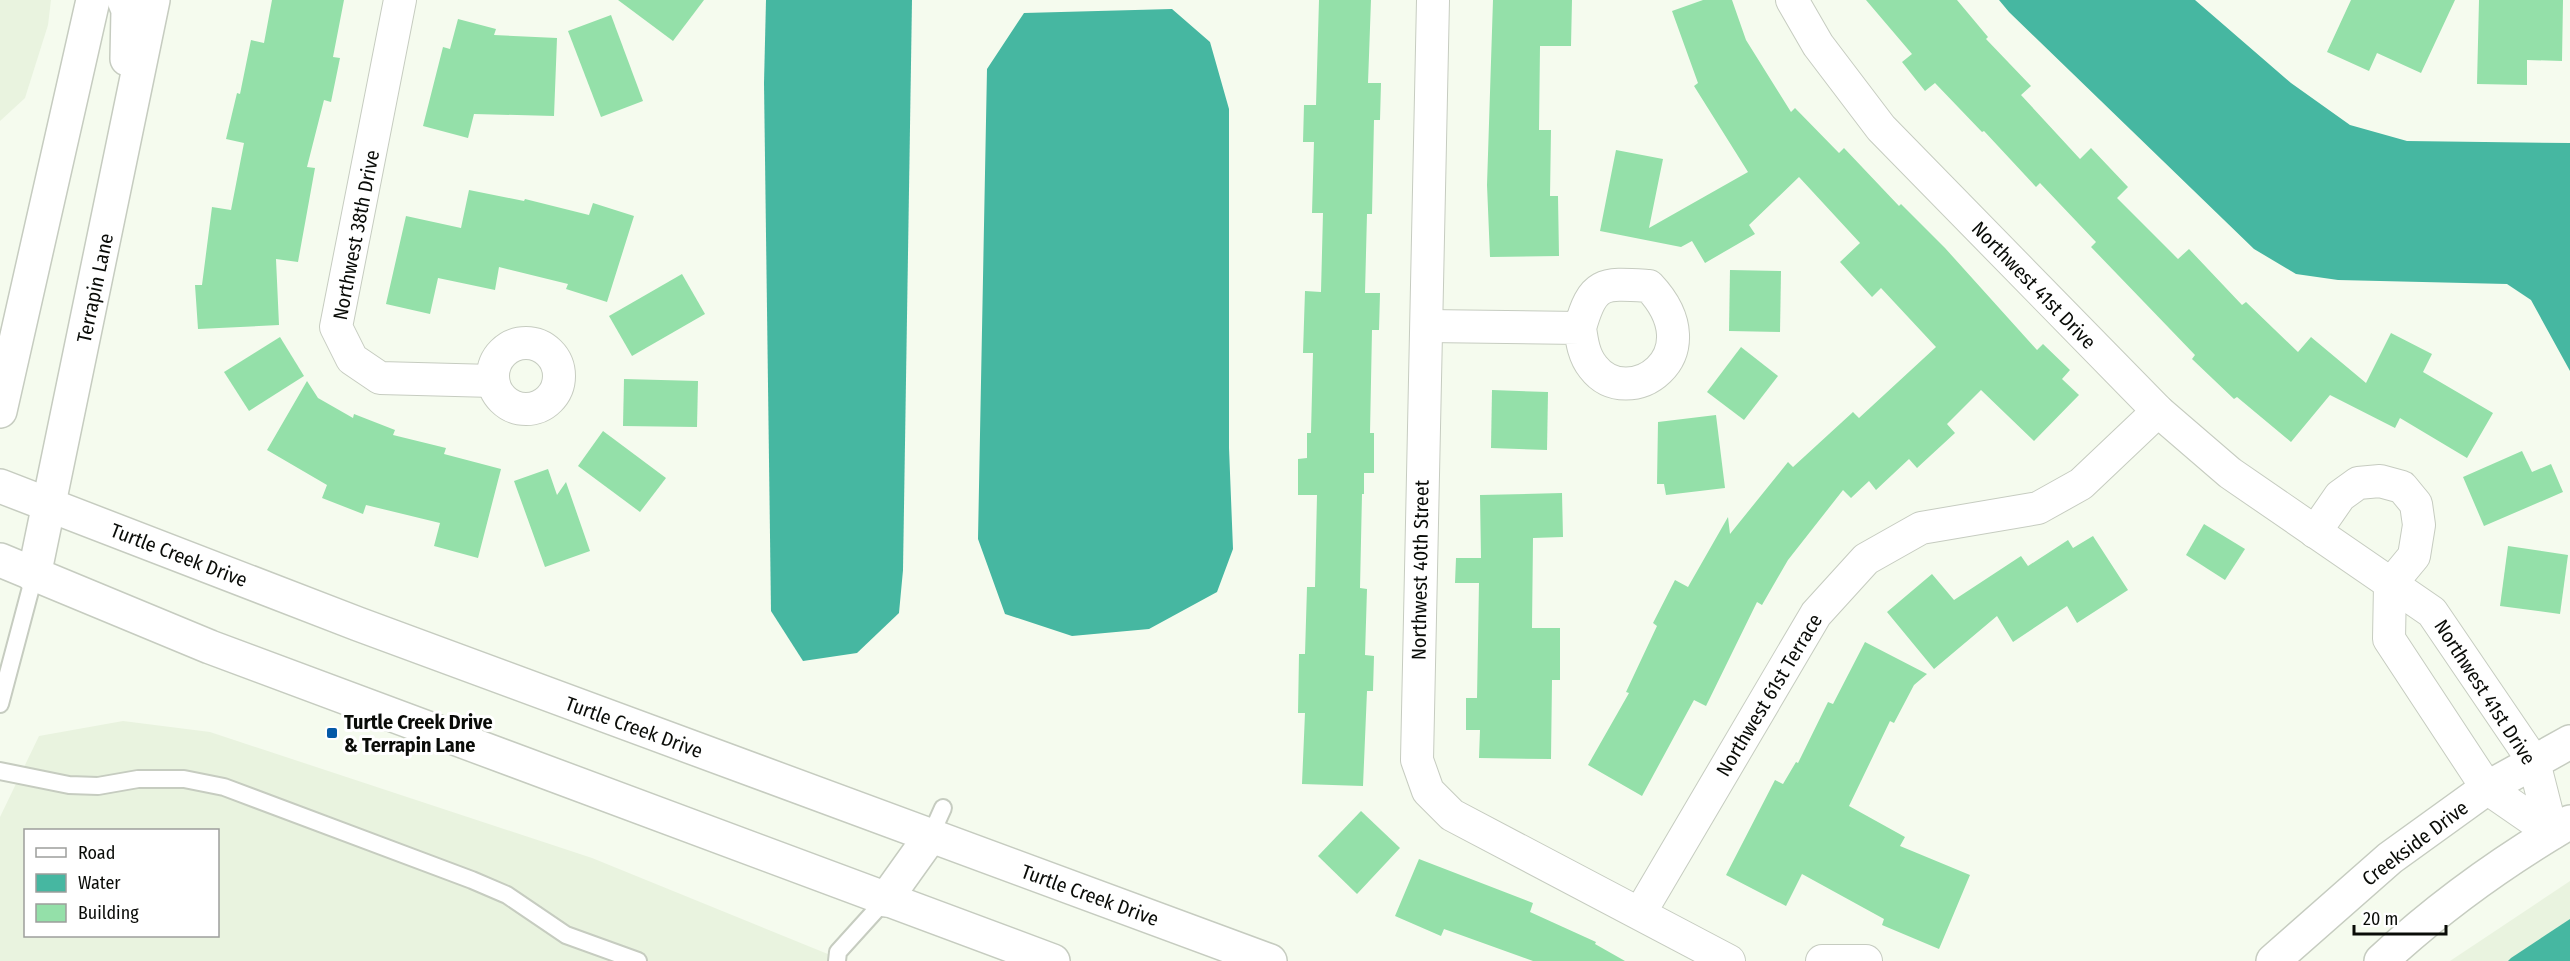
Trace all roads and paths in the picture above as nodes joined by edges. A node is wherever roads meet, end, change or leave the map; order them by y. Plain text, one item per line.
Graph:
1 (93, 0) edge
2 (124, 0) edge
3 (153, 0) edge
4 (400, 0) edge
5 (1433, 0) edge
6 (1792, 0) edge
7 (124, 148) junction
8 (1427, 326) junction
9 (1580, 328) dead end
10 (492, 381) dead end
11 (0, 411) edge
12 (2158, 411) junction
13 (0, 486) edge
14 (50, 505) junction
15 (2315, 532) junction
16 (0, 561) edge
17 (34, 576) junction
18 (2390, 585) junction
19 (2463, 658) junction
20 (2420, 685) junction
21 (0, 704) edge
22 (2570, 742) edge
23 (2534, 762) junction
24 (0, 771) edge
25 (2487, 788) junction
26 (943, 808) dead end
27 (2561, 828) edge
28 (930, 837) junction
29 (885, 900) junction
30 (1640, 913) junction
31 (638, 961) edge
32 (837, 961) edge
33 (1053, 961) edge
34 (1270, 961) edge
35 (1729, 961) edge
36 (1822, 961) edge
37 (1866, 961) edge
38 (2273, 961) edge
39 (2381, 961) edge

1 - 11 street
2 - 7 street
3 - 7 street, Terrapin Lane
4 - 10 street, Northwest 38th Drive
5 - 8 street, Northwest 40th Street
6 - 12 street, Northwest 41st Drive
7 - 14 street, Terrapin Lane
8 - 9 street
8 - 30 street, Northwest 40th Street
12 - 15 street, Northwest 41st Drive
12 - 30 street, Northwest 61st Terrace
13 - 14 street, Turtle Creek Drive
14 - 17 street, Terrapin Lane
14 - 28 street, Turtle Creek Drive
15 - 18 street, Northwest 41st Drive
15 - 18 street
16 - 17 street
17 - 21 lane
17 - 29 street
18 - 19 street, Northwest 41st Drive
18 - 20 street
19 - 20 street
19 - 23 street, Northwest 41st Drive
20 - 25 street
22 - 23 street, Creekside Drive
23 - 25 street, Creekside Drive
23 - 27 street, Northwest 41st Drive
24 - 31 lane
25 - 27 street
25 - 38 street, Creekside Drive
26 - 28 lane
27 - 39 street
28 - 29 street
28 - 34 street, Turtle Creek Drive
29 - 32 lane
29 - 33 street
30 - 35 street, Northwest 40th Street
36 - 37 street

